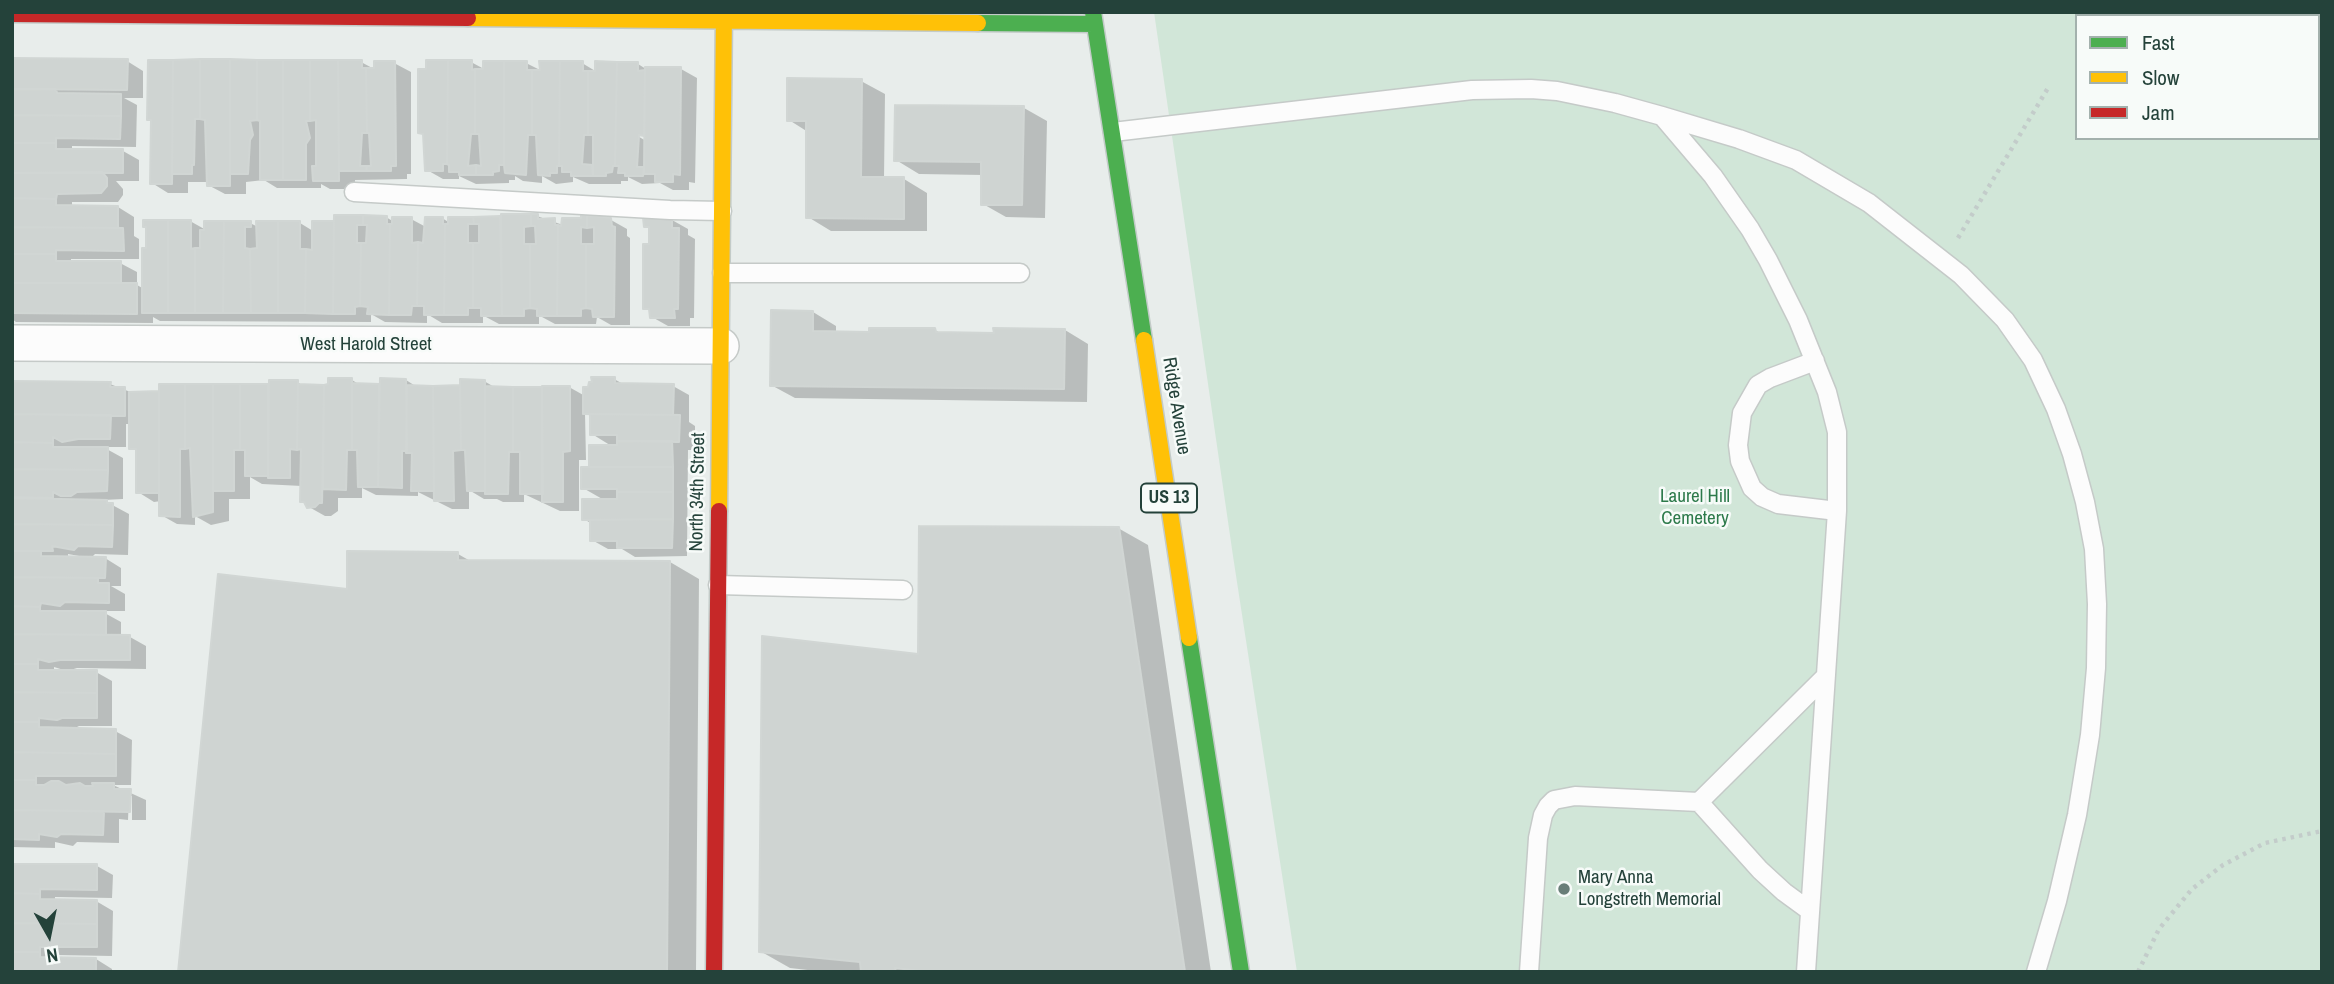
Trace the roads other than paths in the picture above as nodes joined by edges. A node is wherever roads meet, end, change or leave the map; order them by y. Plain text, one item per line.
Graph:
1 (12, 14) edge
2 (724, 16) edge
3 (1094, 18) edge
4 (1662, 116) junction
5 (1113, 132) junction
6 (354, 192) dead end
7 (722, 211) junction
8 (722, 273) junction
9 (1020, 273) dead end
10 (12, 343) edge
11 (720, 346) junction
12 (1815, 361) junction
13 (1837, 511) junction
14 (718, 585) junction
15 (903, 590) dead end
16 (1826, 676) junction
17 (1699, 802) junction
18 (1810, 911) junction
19 (714, 972) edge
20 (1241, 972) edge
21 (1529, 972) edge
22 (1806, 972) edge
23 (2036, 972) edge

1 - 2 street
2 - 3 street
2 - 7 street, North 34th Street
3 - 5 street, Ridge Avenue / US 13
4 - 5 lane
4 - 12 lane
4 - 23 lane
5 - 20 street, Ridge Avenue / US 13
6 - 7 lane
7 - 8 street, North 34th Street
8 - 9 lane
8 - 11 street, North 34th Street
10 - 11 street, West Harold Street
11 - 14 street, North 34th Street
12 - 13 lane
12 - 13 lane
13 - 16 lane
14 - 15 lane
14 - 19 street, North 34th Street
16 - 17 lane
16 - 18 lane
17 - 18 lane
17 - 21 lane
18 - 22 lane

